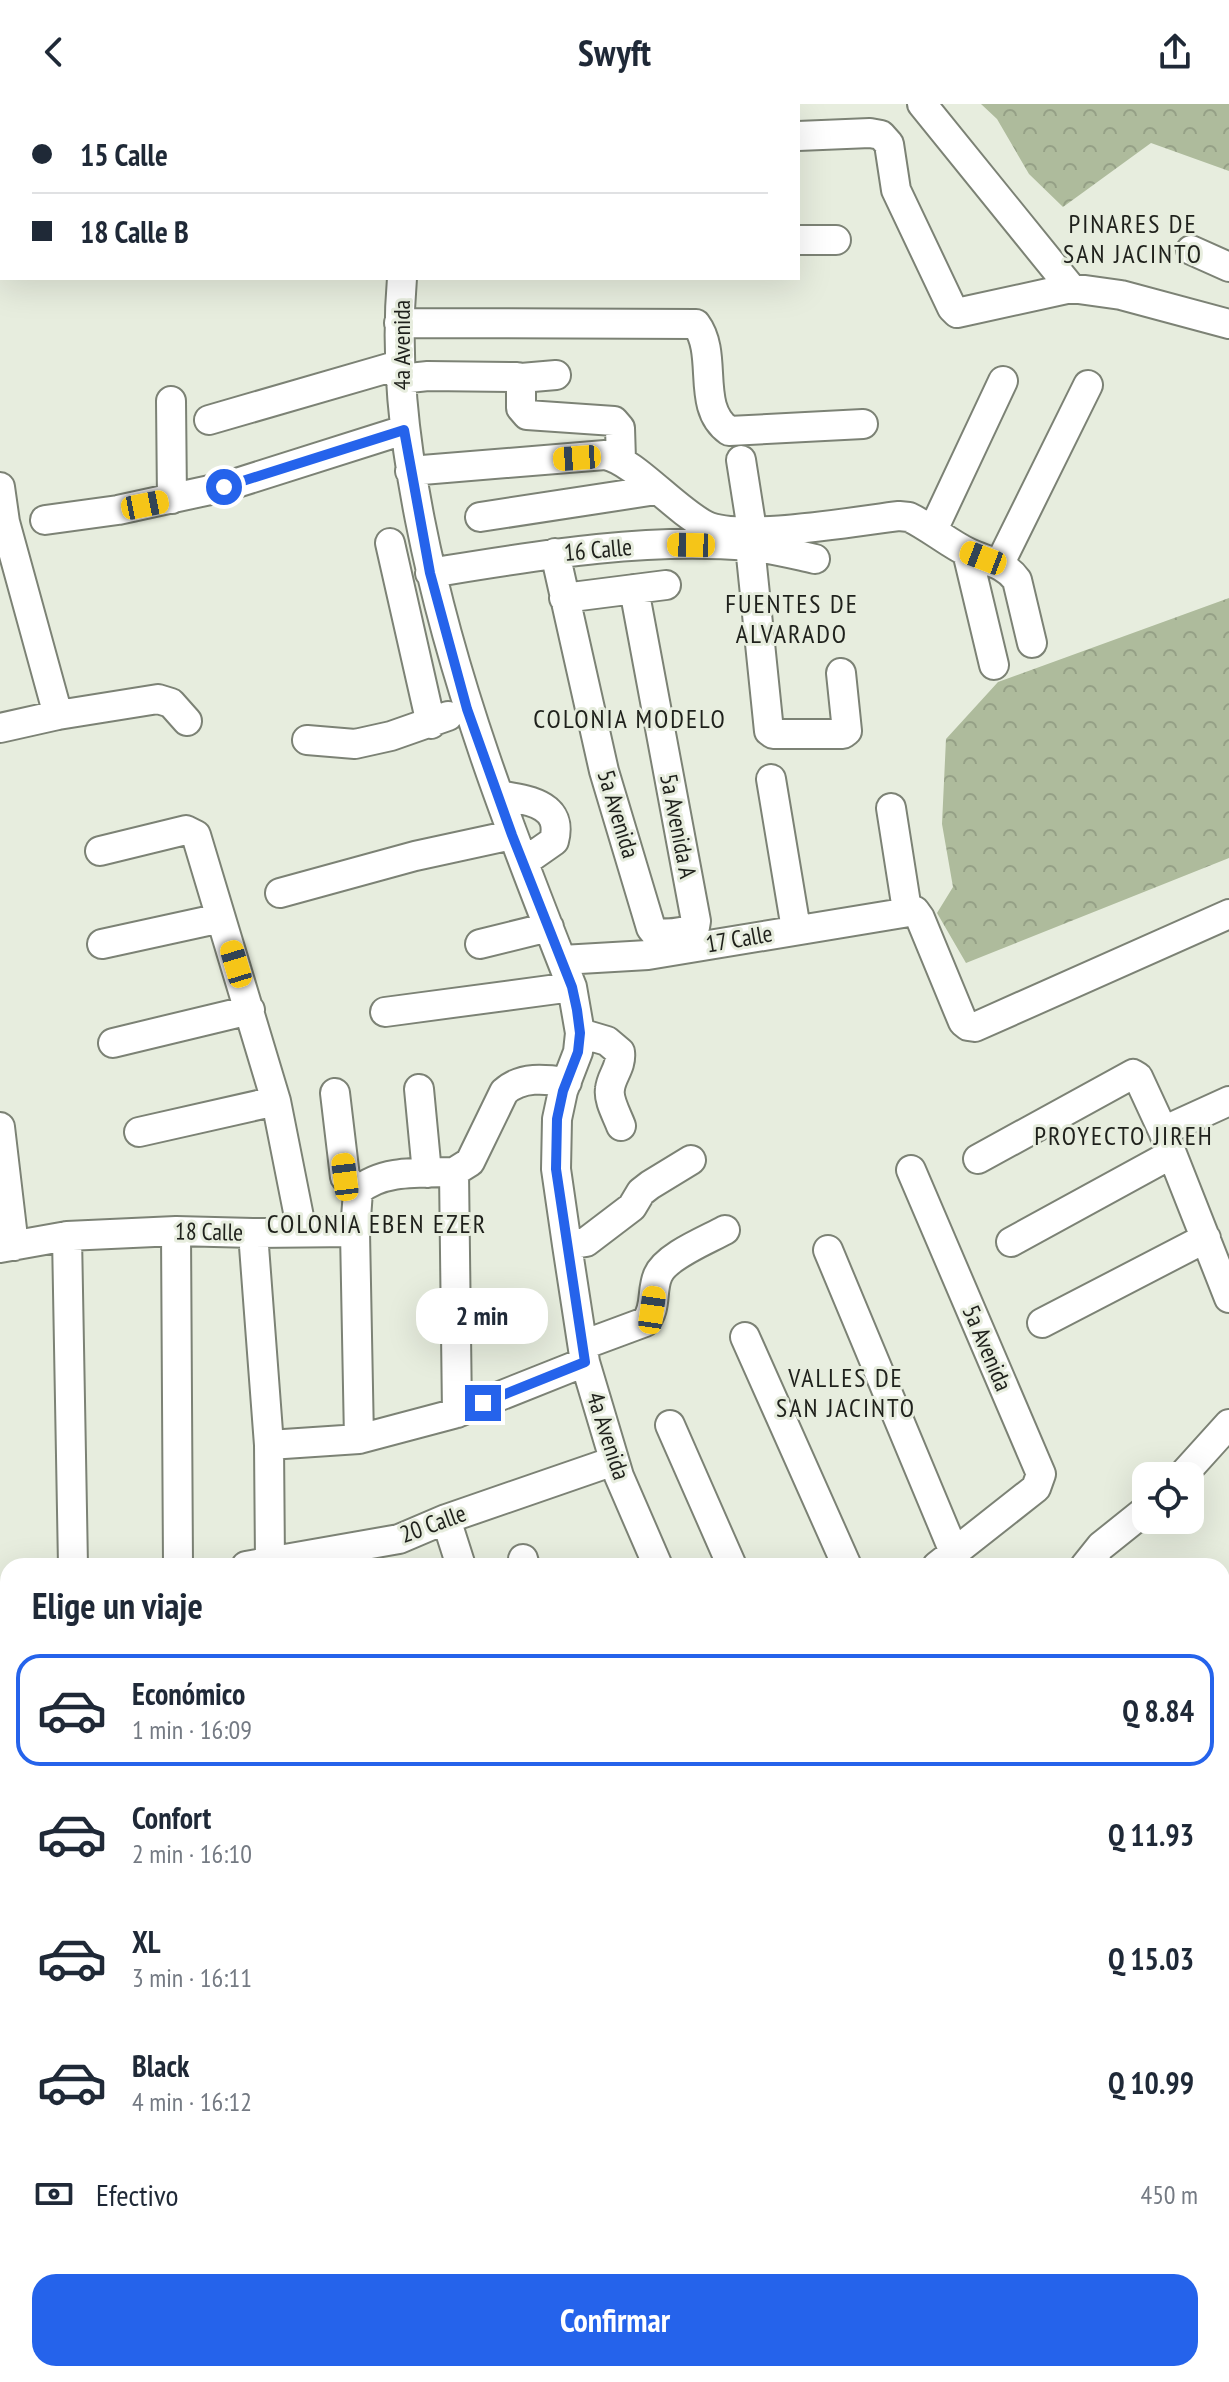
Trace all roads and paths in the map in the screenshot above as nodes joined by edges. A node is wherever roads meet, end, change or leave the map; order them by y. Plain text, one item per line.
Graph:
1 (922, 104) edge
2 (800, 136) edge
3 (800, 240) edge
4 (836, 240) dead end
5 (1191, 250) dead end
6 (1229, 267) edge
7 (402, 280) edge
8 (1071, 288) junction
9 (399, 323) junction
10 (1229, 324) edge
11 (400, 372) junction
12 (556, 375) dead end
13 (521, 378) junction
14 (1003, 381) dead end
15 (1088, 385) dead end
16 (171, 401) dead end
17 (209, 420) dead end
18 (863, 424) dead end
19 (404, 430) junction
20 (621, 460) junction
21 (741, 460) dead end
22 (410, 471) junction
23 (0, 487) edge
24 (656, 490) junction
25 (172, 499) junction
26 (480, 517) dead end
27 (45, 520) dead end
28 (933, 530) junction
29 (751, 538) junction
30 (390, 543) dead end
31 (967, 552) junction
32 (555, 553) junction
33 (815, 559) dead end
34 (999, 565) junction
35 (430, 573) junction
36 (666, 585) dead end
37 (634, 589) junction
38 (564, 598) junction
39 (1032, 643) dead end
40 (994, 665) dead end
41 (841, 673) dead end
42 (467, 709) junction
43 (58, 715) junction
44 (187, 721) dead end
45 (431, 724) junction
46 (0, 728) edge
47 (307, 740) dead end
48 (771, 779) dead end
49 (499, 795) junction
50 (891, 808) dead end
51 (512, 835) junction
52 (100, 851) dead end
53 (524, 862) junction
54 (280, 893) dead end
55 (911, 910) junction
56 (1229, 914) edge
57 (221, 918) junction
58 (696, 921) joint
59 (549, 927) junction
60 (796, 929) junction
61 (102, 944) dead end
62 (480, 944) dead end
63 (562, 960) junction
64 (572, 987) junction
65 (250, 1010) junction
66 (385, 1012) dead end
67 (580, 1033) junction
68 (113, 1043) dead end
69 (567, 1082) junction
70 (419, 1089) dead end
71 (335, 1093) dead end
72 (276, 1101) junction
73 (1229, 1101) edge
74 (621, 1126) dead end
75 (139, 1132) dead end
76 (1, 1142) edge
77 (1166, 1143) junction
78 (978, 1159) dead end
79 (691, 1160) dead end
80 (911, 1170) dead end
81 (440, 1172) junction
82 (358, 1191) junction
83 (725, 1230) dead end
84 (176, 1231) junction
85 (302, 1232) junction
86 (355, 1232) junction
87 (253, 1233) junction
88 (67, 1236) junction
89 (1206, 1238) junction
90 (1011, 1242) dead end
91 (567, 1245) junction
92 (7, 1247) edge
93 (828, 1250) dead end
94 (1229, 1298) edge
95 (1042, 1323) dead end
96 (745, 1337) dead end
97 (584, 1353) junction
98 (457, 1413) junction
99 (1229, 1424) edge
100 (670, 1425) dead end
101 (359, 1439) junction
102 (269, 1445) junction
103 (614, 1461) junction
104 (1195, 1462) edge
105 (446, 1519) junction
106 (1132, 1521) edge
107 (73, 1558) edge
108 (178, 1558) edge
109 (259, 1558) edge
110 (323, 1558) edge
111 (458, 1558) edge
112 (655, 1558) edge
113 (728, 1558) edge
114 (843, 1558) edge
115 (946, 1558) edge
116 (947, 1558) edge
117 (1091, 1558) edge

1 - 8 street
2 - 8 street
3 - 4 street
5 - 6 street
7 - 9 street, 4a Avenida
8 - 10 street
9 - 11 street, 4a Avenida
9 - 18 street
11 - 13 street
11 - 17 street
11 - 19 street, 4a Avenida
12 - 13 street
13 - 20 street
14 - 28 street
15 - 34 street
16 - 25 street
19 - 22 street, 4a Avenida
19 - 25 street
20 - 22 street
20 - 24 street
21 - 29 street
22 - 35 street, 4a Avenida
23 - 43 street
24 - 26 street
24 - 29 street
25 - 27 street
28 - 29 street
28 - 31 street
29 - 32 street, 16 Calle
29 - 33 street, 16 Calle
29 - 41 street
30 - 45 street
31 - 34 street
31 - 40 street
32 - 35 street, 16 Calle
32 - 38 street, 5a Avenida
34 - 39 street
35 - 42 street, 4a Avenida
36 - 37 street
37 - 38 street
37 - 58 street, 5a Avenida A
38 - 58 street, 5a Avenida
42 - 45 street
42 - 49 street, 4a Avenida
43 - 44 street
43 - 46 street
45 - 47 street
48 - 60 street
49 - 51 street, 4a Avenida
49 - 53 street
50 - 55 street
51 - 53 street, 4a Avenida
51 - 54 street
52 - 57 street
53 - 59 street, 4a Avenida
55 - 56 street
55 - 60 street, 17 Calle
57 - 61 street
57 - 65 street
59 - 62 street
59 - 63 street, 4a Avenida
60 - 63 street, 17 Calle
63 - 64 street, 4a Avenida
64 - 66 street
64 - 67 street, 4a Avenida
65 - 68 street
65 - 72 street
67 - 69 street, 4a Avenida
67 - 74 street
69 - 81 street
69 - 91 street, 4a Avenida
70 - 81 street
71 - 82 street
72 - 75 street
72 - 85 street
73 - 77 street
76 - 92 street
77 - 78 street
77 - 89 street
77 - 90 street
79 - 91 street
80 - 116 street, 5a Avenida
81 - 82 street
81 - 98 street
82 - 86 street
83 - 97 street
84 - 87 street, 18 Calle
84 - 88 street, 18 Calle
84 - 108 street
85 - 86 street, 18 Calle
85 - 87 street, 18 Calle
86 - 101 street
87 - 102 street
88 - 92 street, 18 Calle
88 - 107 street
89 - 94 street
89 - 95 street
91 - 97 street, 4a Avenida
93 - 115 street
96 - 114 street
97 - 98 street
97 - 103 street, 4a Avenida
98 - 101 street
99 - 104 street
100 - 113 street
101 - 102 street
102 - 109 street
103 - 105 street, 20 Calle
103 - 112 street, 4a Avenida
105 - 110 street, 20 Calle
105 - 111 street
106 - 117 street

